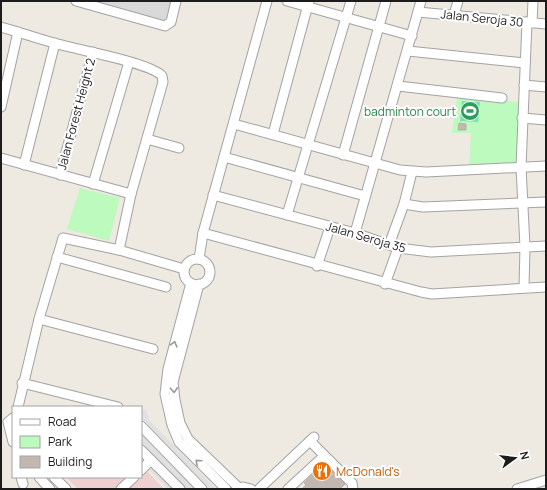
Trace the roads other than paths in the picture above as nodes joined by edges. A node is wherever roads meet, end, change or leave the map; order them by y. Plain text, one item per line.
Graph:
1 (76, 1) edge
2 (176, 1) edge
3 (267, 1) edge
4 (287, 1) edge
5 (351, 1) edge
6 (386, 1) edge
7 (421, 1) edge
8 (458, 1) edge
9 (533, 1) edge
10 (308, 4) edge
11 (418, 12) junction
12 (454, 15) junction
13 (347, 18) junction
14 (529, 23) junction
15 (546, 24) edge
16 (1, 27) edge
17 (379, 27) junction
18 (18, 32) junction
19 (412, 36) junction
20 (55, 43) junction
21 (408, 51) junction
22 (93, 52) junction
23 (129, 62) junction
24 (525, 62) junction
25 (524, 85) junction
26 (398, 86) junction
27 (546, 87) edge
28 (502, 98) dead end
29 (1, 107) edge
30 (522, 118) junction
31 (546, 120) edge
32 (234, 124) junction
33 (272, 134) junction
34 (147, 139) junction
35 (308, 144) junction
36 (179, 148) dead end
37 (343, 155) junction
38 (224, 157) junction
39 (1, 158) edge
40 (374, 164) junction
41 (24, 165) junction
42 (546, 166) edge
43 (521, 167) junction
44 (412, 172) junction
45 (60, 175) junction
46 (299, 178) junction
47 (93, 184) junction
48 (131, 194) junction
49 (214, 195) junction
50 (365, 196) junction
51 (546, 202) edge
52 (523, 203) junction
53 (404, 204) junction
54 (287, 215) junction
55 (330, 227) junction
56 (203, 233) junction
57 (355, 233) junction
58 (393, 246) junction
59 (546, 246) edge
60 (525, 247) junction
61 (119, 250) junction
62 (57, 257) junction
63 (199, 259) junction
64 (317, 266) junction
65 (184, 269) junction
66 (195, 284) junction
67 (385, 284) junction
68 (166, 287) dead end
69 (546, 287) edge
70 (524, 288) junction
71 (39, 319) junction
72 (153, 349) dead end
73 (22, 383) junction
74 (18, 406) edge
75 (114, 406) edge
76 (12, 419) edge
77 (142, 427) edge
78 (12, 438) edge
79 (142, 451) edge
80 (324, 456) junction
81 (151, 460) junction
82 (142, 469) edge
83 (40, 478) edge
84 (55, 478) edge
85 (133, 478) edge
86 (546, 480) edge
87 (49, 489) edge
88 (66, 489) edge
89 (121, 489) edge
90 (180, 489) edge
91 (202, 489) edge
92 (226, 489) edge
93 (238, 489) edge
94 (251, 489) edge
95 (259, 489) edge
96 (288, 489) edge
97 (353, 489) edge
98 (517, 489) edge

1 - 2 street
3 - 32 street
4 - 10 street
5 - 13 street
6 - 17 street
7 - 11 street
8 - 12 street
9 - 14 street
10 - 13 street
10 - 33 street
11 - 12 street, Jalan Seroja 30
11 - 19 street
12 - 14 street, Jalan Seroja 30
13 - 17 street
13 - 35 street
14 - 15 street, Jalan Seroja 30
14 - 24 street
16 - 18 street
17 - 19 street
17 - 37 street
18 - 20 street
18 - 29 street
19 - 21 street
20 - 22 street
20 - 41 street
21 - 24 street
21 - 26 street
22 - 23 street
22 - 45 street, Jalan Forest Height 2
23 - 34 street
23 - 47 street
24 - 25 street
25 - 27 street
25 - 30 street
26 - 28 street
26 - 40 street
30 - 31 street
30 - 43 street
32 - 33 street
32 - 38 street
33 - 35 street
34 - 36 street
34 - 48 street
35 - 37 street
35 - 46 street
37 - 40 street
38 - 46 street
38 - 49 street
39 - 41 street
40 - 44 street
40 - 50 street
41 - 45 street
42 - 43 street
43 - 44 street
43 - 52 street
44 - 53 street
45 - 47 street
46 - 50 street
46 - 54 street
47 - 48 street
48 - 61 street
49 - 54 street, Jalan Seroja 35
49 - 56 street
50 - 57 street
51 - 52 street
52 - 53 street
52 - 60 street
53 - 58 street
54 - 55 street, Jalan Seroja 35
55 - 57 street, Jalan Seroja 35
55 - 64 street
56 - 63 street
56 - 64 street
57 - 58 street, Jalan Seroja 35
58 - 60 street, Jalan Seroja 35
58 - 67 street
59 - 60 street, Jalan Seroja 35
60 - 70 street
61 - 62 street
61 - 65 street
62 - 68 street
62 - 71 street
63 - 65 street
63 - 66 street
64 - 67 street
65 - 66 street
92 -> 66 street
66 -> 93 street
67 - 70 street
69 - 70 street
71 - 72 street
71 - 73 street
73 - 74 street
73 - 75 street
76 - 78 street
77 - 91 street
79 - 81 street
80 - 95 street
80 - 96 street
80 - 97 street
81 - 82 street
81 - 90 street
83 - 87 street
84 - 88 street
85 - 89 street
86 - 98 street
93 - 94 street

